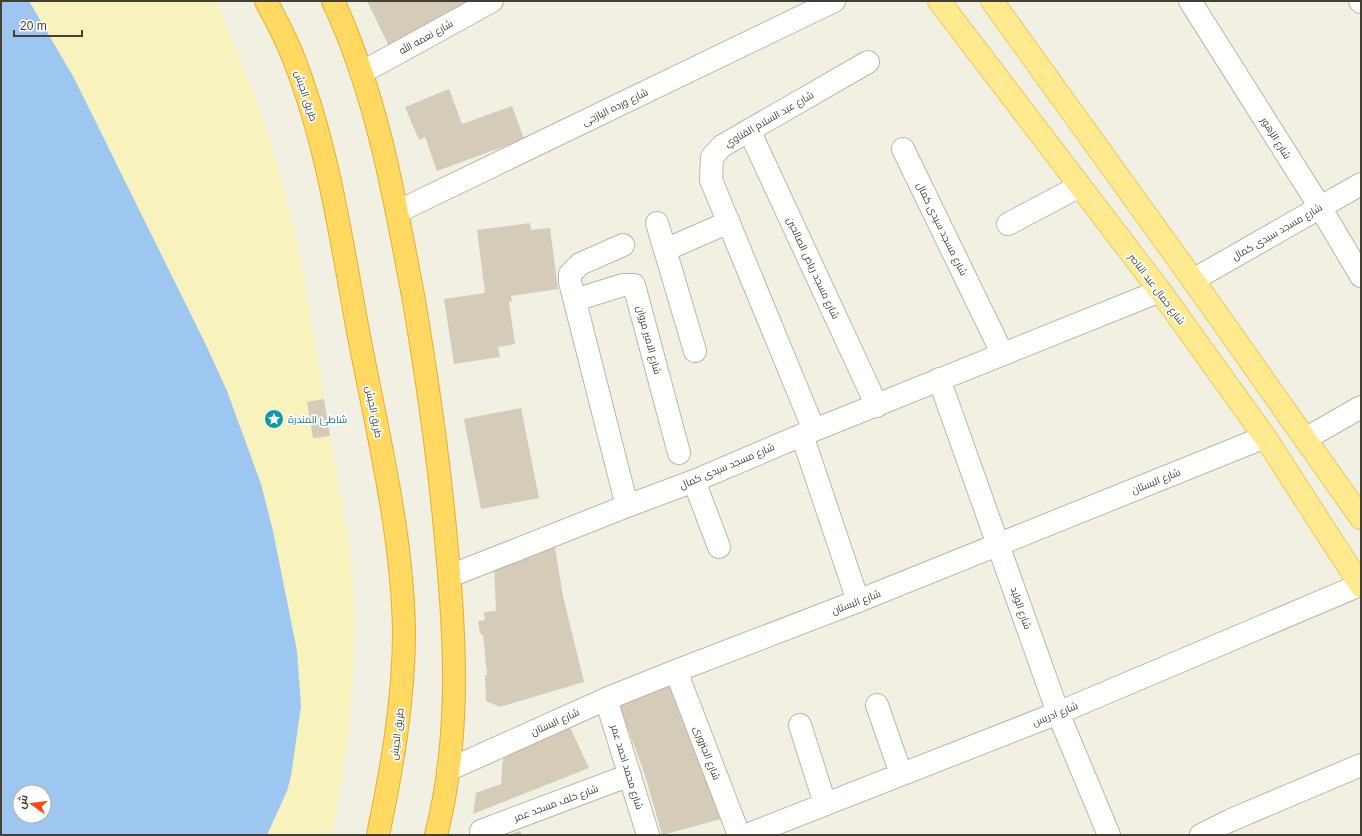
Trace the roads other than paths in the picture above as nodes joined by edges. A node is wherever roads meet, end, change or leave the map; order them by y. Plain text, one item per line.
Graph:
1 (266, 1) edge
2 (333, 1) edge
3 (492, 1) edge
4 (834, 1) edge
5 (940, 1) edge
6 (992, 1) edge
7 (1196, 3) edge
8 (868, 62) dead end
9 (361, 73) junction
10 (749, 130) junction
11 (903, 149) dead end
12 (1361, 184) edge
13 (1080, 186) junction
14 (1320, 207) junction
15 (397, 212) junction
16 (729, 222) junction
17 (657, 223) dead end
18 (1008, 224) dead end
19 (623, 245) dead end
20 (665, 250) junction
21 (1361, 276) edge
22 (1193, 280) junction
23 (1160, 291) junction
24 (575, 300) junction
25 (695, 351) dead end
26 (1002, 353) junction
27 (939, 379) junction
28 (877, 406) junction
29 (1361, 407) edge
30 (808, 432) junction
31 (1265, 437) junction
32 (1305, 439) junction
33 (679, 454) dead end
34 (694, 481) junction
35 (627, 506) junction
36 (1361, 518) edge
37 (998, 544) junction
38 (719, 547) dead end
39 (450, 576) junction
40 (1361, 586) edge
41 (858, 601) junction
42 (676, 670) junction
43 (606, 699) junction
44 (877, 705) dead end
45 (1058, 713) junction
46 (800, 725) dead end
47 (1361, 765) edge
48 (448, 770) junction
49 (901, 774) junction
50 (630, 775) junction
51 (826, 804) junction
52 (482, 831) dead end
53 (378, 835) edge
54 (436, 835) edge
55 (648, 835) edge
56 (738, 835) edge
57 (747, 835) edge
58 (1109, 835) edge
59 (1201, 835) edge

1 - 53 highway, طريق الجيش
2 - 9 highway
3 - 9 street, شارع نعمه الله
4 - 15 street, شارع ورده اليازجى
5 - 13 main road, شارع جمال عبد الناصر
6 - 22 main road
7 - 14 street, شارع الزهور
8 - 10 street, شارع عبد السلام القناوي
9 - 15 highway
10 - 16 street, شارع عبد السلام القناوي
10 - 28 street, شارع مسجد رياض الصالحين
11 - 26 street, شارع مسجد سيدى كمال
12 - 14 street, شارع مسجد سيدى كمال
13 - 18 street
13 - 23 main road, شارع جمال عبد الناصر
14 - 21 street, شارع الزهور
14 - 22 street, شارع مسجد سيدى كمال
15 - 39 highway
16 - 20 street
16 - 30 street, شارع عبد السلام القناوي
17 - 20 street
19 - 24 street
20 - 25 street
22 - 32 main road
23 - 26 street, شارع مسجد سيدى كمال
23 - 31 main road, شارع جمال عبد الناصر
24 - 33 street, شارع الامير مروان
24 - 35 street
26 - 27 street, شارع مسجد سيدى كمال
27 - 28 street, شارع مسجد سيدى كمال
27 - 37 street, شارع الوليد
28 - 30 street, شارع مسجد سيدى كمال
29 - 32 street
30 - 34 street, شارع مسجد سيدى كمال
30 - 41 street, شارع عبد السلام القناوي
31 - 37 street, شارع البستان
31 - 40 main road, شارع جمال عبد الناصر
32 - 36 main road
34 - 35 street, شارع مسجد سيدى كمال
34 - 38 street
35 - 39 street, شارع مسجد سيدى كمال
37 - 41 street, شارع البستان
37 - 45 street, شارع الوليد
39 - 48 highway
40 - 45 street, شارع ادريس
41 - 42 street, شارع البستان
42 - 43 street, شارع البستان
42 - 56 street, شارع الجنزورى
43 - 48 street, شارع البستان
43 - 50 street, شارع محمد احمد عمر
44 - 49 street
45 - 49 street, شارع ادريس
45 - 58 street, شارع الوليد
46 - 51 street
47 - 59 street
48 - 54 highway
49 - 51 street, شارع ادريس
50 - 52 street, شارع خلف مسجد عمر
50 - 55 street, شارع محمد احمد عمر
51 - 57 street, شارع ادريس

